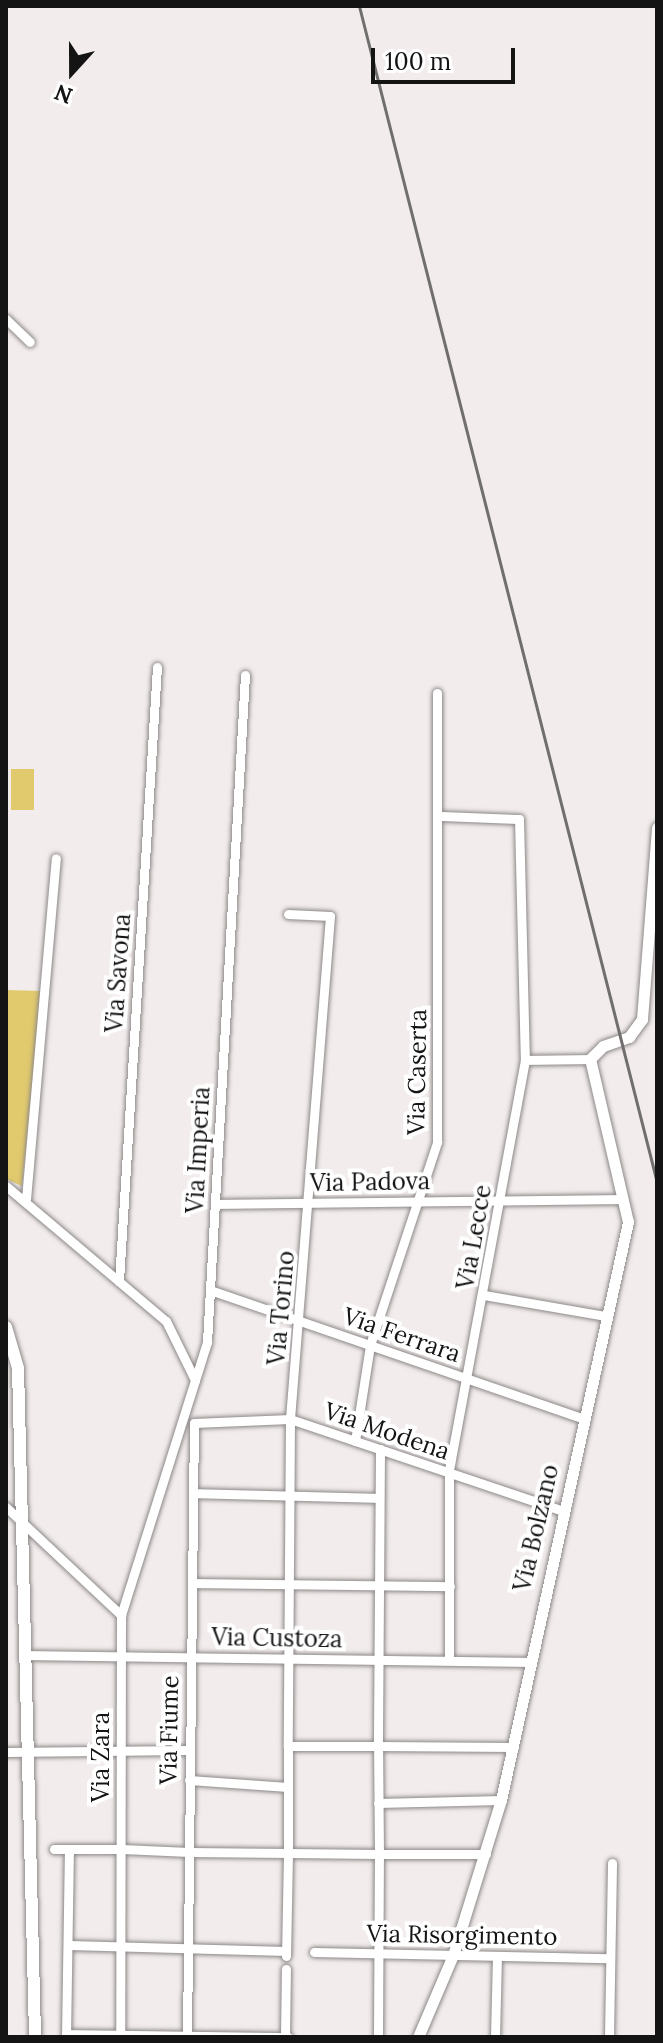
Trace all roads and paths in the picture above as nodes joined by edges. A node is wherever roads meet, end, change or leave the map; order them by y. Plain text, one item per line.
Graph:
1 (6, 319) edge
2 (30, 342) dead end
3 (157, 667) dead end
4 (245, 675) dead end
5 (437, 693) dead end
6 (440, 816) junction
7 (657, 828) edge
8 (56, 858) dead end
9 (288, 914) dead end
10 (590, 1059) junction
11 (525, 1060) junction
12 (6, 1186) edge
13 (26, 1199) junction
14 (622, 1199) junction
15 (501, 1200) junction
16 (417, 1201) junction
17 (311, 1202) junction
18 (215, 1204) junction
19 (119, 1281) junction
20 (210, 1290) junction
21 (484, 1295) junction
22 (606, 1316) junction
23 (300, 1321) junction
24 (6, 1327) edge
25 (370, 1345) junction
26 (467, 1379) junction
27 (195, 1380) junction
28 (582, 1418) junction
29 (290, 1419) junction
30 (194, 1423) joint
31 (355, 1441) junction
32 (380, 1449) junction
33 (449, 1472) junction
34 (193, 1493) junction
35 (290, 1495) junction
36 (378, 1498) junction
37 (6, 1507) edge
38 (563, 1511) junction
39 (21, 1520) junction
40 (192, 1583) junction
41 (291, 1586) junction
42 (450, 1586) junction
43 (378, 1587) junction
44 (121, 1615) junction
45 (26, 1655) junction
46 (121, 1656) junction
47 (190, 1656) junction
48 (288, 1659) junction
49 (379, 1660) junction
50 (449, 1660) junction
51 (528, 1662) junction
52 (288, 1746) junction
53 (378, 1746) junction
54 (514, 1747) junction
55 (189, 1750) junction
56 (30, 1751) junction
57 (121, 1751) junction
58 (6, 1752) edge
59 (189, 1780) junction
60 (288, 1787) junction
61 (501, 1800) junction
62 (378, 1803) junction
63 (54, 1849) dead end
64 (69, 1849) junction
65 (122, 1849) junction
66 (189, 1852) junction
67 (288, 1853) junction
68 (379, 1854) junction
69 (486, 1854) junction
70 (612, 1863) dead end
71 (69, 1945) junction
72 (121, 1947) junction
73 (189, 1949) junction
74 (314, 1952) dead end
75 (378, 1953) junction
76 (453, 1955) junction
77 (497, 1956) junction
78 (609, 1958) junction
79 (286, 1969) dead end
80 (66, 2035) edge
81 (120, 2035) edge
82 (187, 2036) edge
83 (35, 2037) edge
84 (286, 2037) edge
85 (378, 2037) edge
86 (418, 2037) edge
87 (495, 2037) edge
88 (609, 2037) edge

1 - 2 street
3 - 19 street, Via Savona
4 - 18 street, Via Imperia
5 - 6 street, Via Caserta
6 - 11 street, Via Lecce
6 - 16 street, Via Caserta
7 - 10 street
8 - 13 street
9 - 17 street, Via Torino
10 - 11 street
10 - 14 street, Via Bolzano
11 - 15 street, Via Lecce
12 - 13 street
13 - 19 street
14 - 15 street, Via Padova
14 - 22 street, Via Bolzano
15 - 16 street, Via Padova
15 - 21 street, Via Lecce
16 - 17 street, Via Padova
16 - 25 street, Via Caserta
17 - 18 street, Via Padova
17 - 23 street, Via Torino
18 - 20 street, Via Imperia
19 - 27 street
20 - 23 street, Via Ferrara
20 - 27 street, Via Imperia
21 - 22 street
21 - 26 street, Via Lecce
22 - 28 street, Via Bolzano
23 - 25 street, Via Ferrara
23 - 29 street, Via Torino
24 - 39 main road
25 - 26 street, Via Ferrara
25 - 31 street, Via Caserta
26 - 28 street, Via Ferrara
26 - 33 street, Via Lecce
27 - 44 street, Via Imperia
28 - 38 street, Via Bolzano
29 - 30 street, Via Modena
29 - 31 street, Via Modena
29 - 35 street, Via Torino
30 - 34 street, Via Fiume
31 - 32 street, Via Modena
32 - 33 street, Via Modena
32 - 36 street
33 - 38 street, Via Modena
33 - 42 street, Via Lecce
34 - 35 street
34 - 40 street, Via Fiume
35 - 36 street
35 - 41 street, Via Torino
36 - 43 street
37 - 39 street
38 - 51 street, Via Bolzano
39 - 44 street
39 - 45 main road
40 - 41 street
40 - 47 street, Via Fiume
41 - 43 street
41 - 48 street, Via Torino
42 - 43 street
42 - 50 street, Via Lecce
43 - 49 street
44 - 46 street, Via Zara
45 - 46 street, Via Custoza
45 - 56 main road
46 - 47 street, Via Custoza
46 - 57 street, Via Zara
47 - 48 street, Via Custoza
47 - 55 street, Via Fiume
48 - 49 street, Via Custoza
48 - 52 street, Via Torino
49 - 50 street, Via Custoza
49 - 53 street
50 - 51 street, Via Custoza
51 - 54 street, Via Bolzano
52 - 53 street
52 - 60 street, Via Torino
53 - 54 street
53 - 62 street
54 - 61 street, Via Bolzano
55 - 57 street
55 - 59 street, Via Fiume
56 - 57 street
56 - 58 street
56 - 83 main road
57 - 65 street, Via Zara
59 - 60 street
59 - 66 street, Via Fiume
60 - 67 street, Via Torino
61 - 62 street
61 - 69 street, Via Bolzano
62 - 68 street
63 - 64 street
64 - 65 street
64 - 71 street
65 - 66 street
65 - 72 street, Via Zara
66 - 67 street
66 - 73 street, Via Fiume
67 - 68 street
67 - 73 street
68 - 69 street
68 - 75 street
69 - 76 street, Via Bolzano
70 - 78 street
71 - 72 street
71 - 80 street
72 - 73 street
72 - 81 street, Via Zara
73 - 82 street, Via Fiume
74 - 75 street, Via Risorgimento
75 - 76 street, Via Risorgimento
75 - 85 street
76 - 77 street, Via Risorgimento
76 - 86 street, Via Bolzano
77 - 78 street, Via Risorgimento
77 - 87 street
78 - 88 street
79 - 84 street
80 - 81 street
81 - 82 street
82 - 84 street

